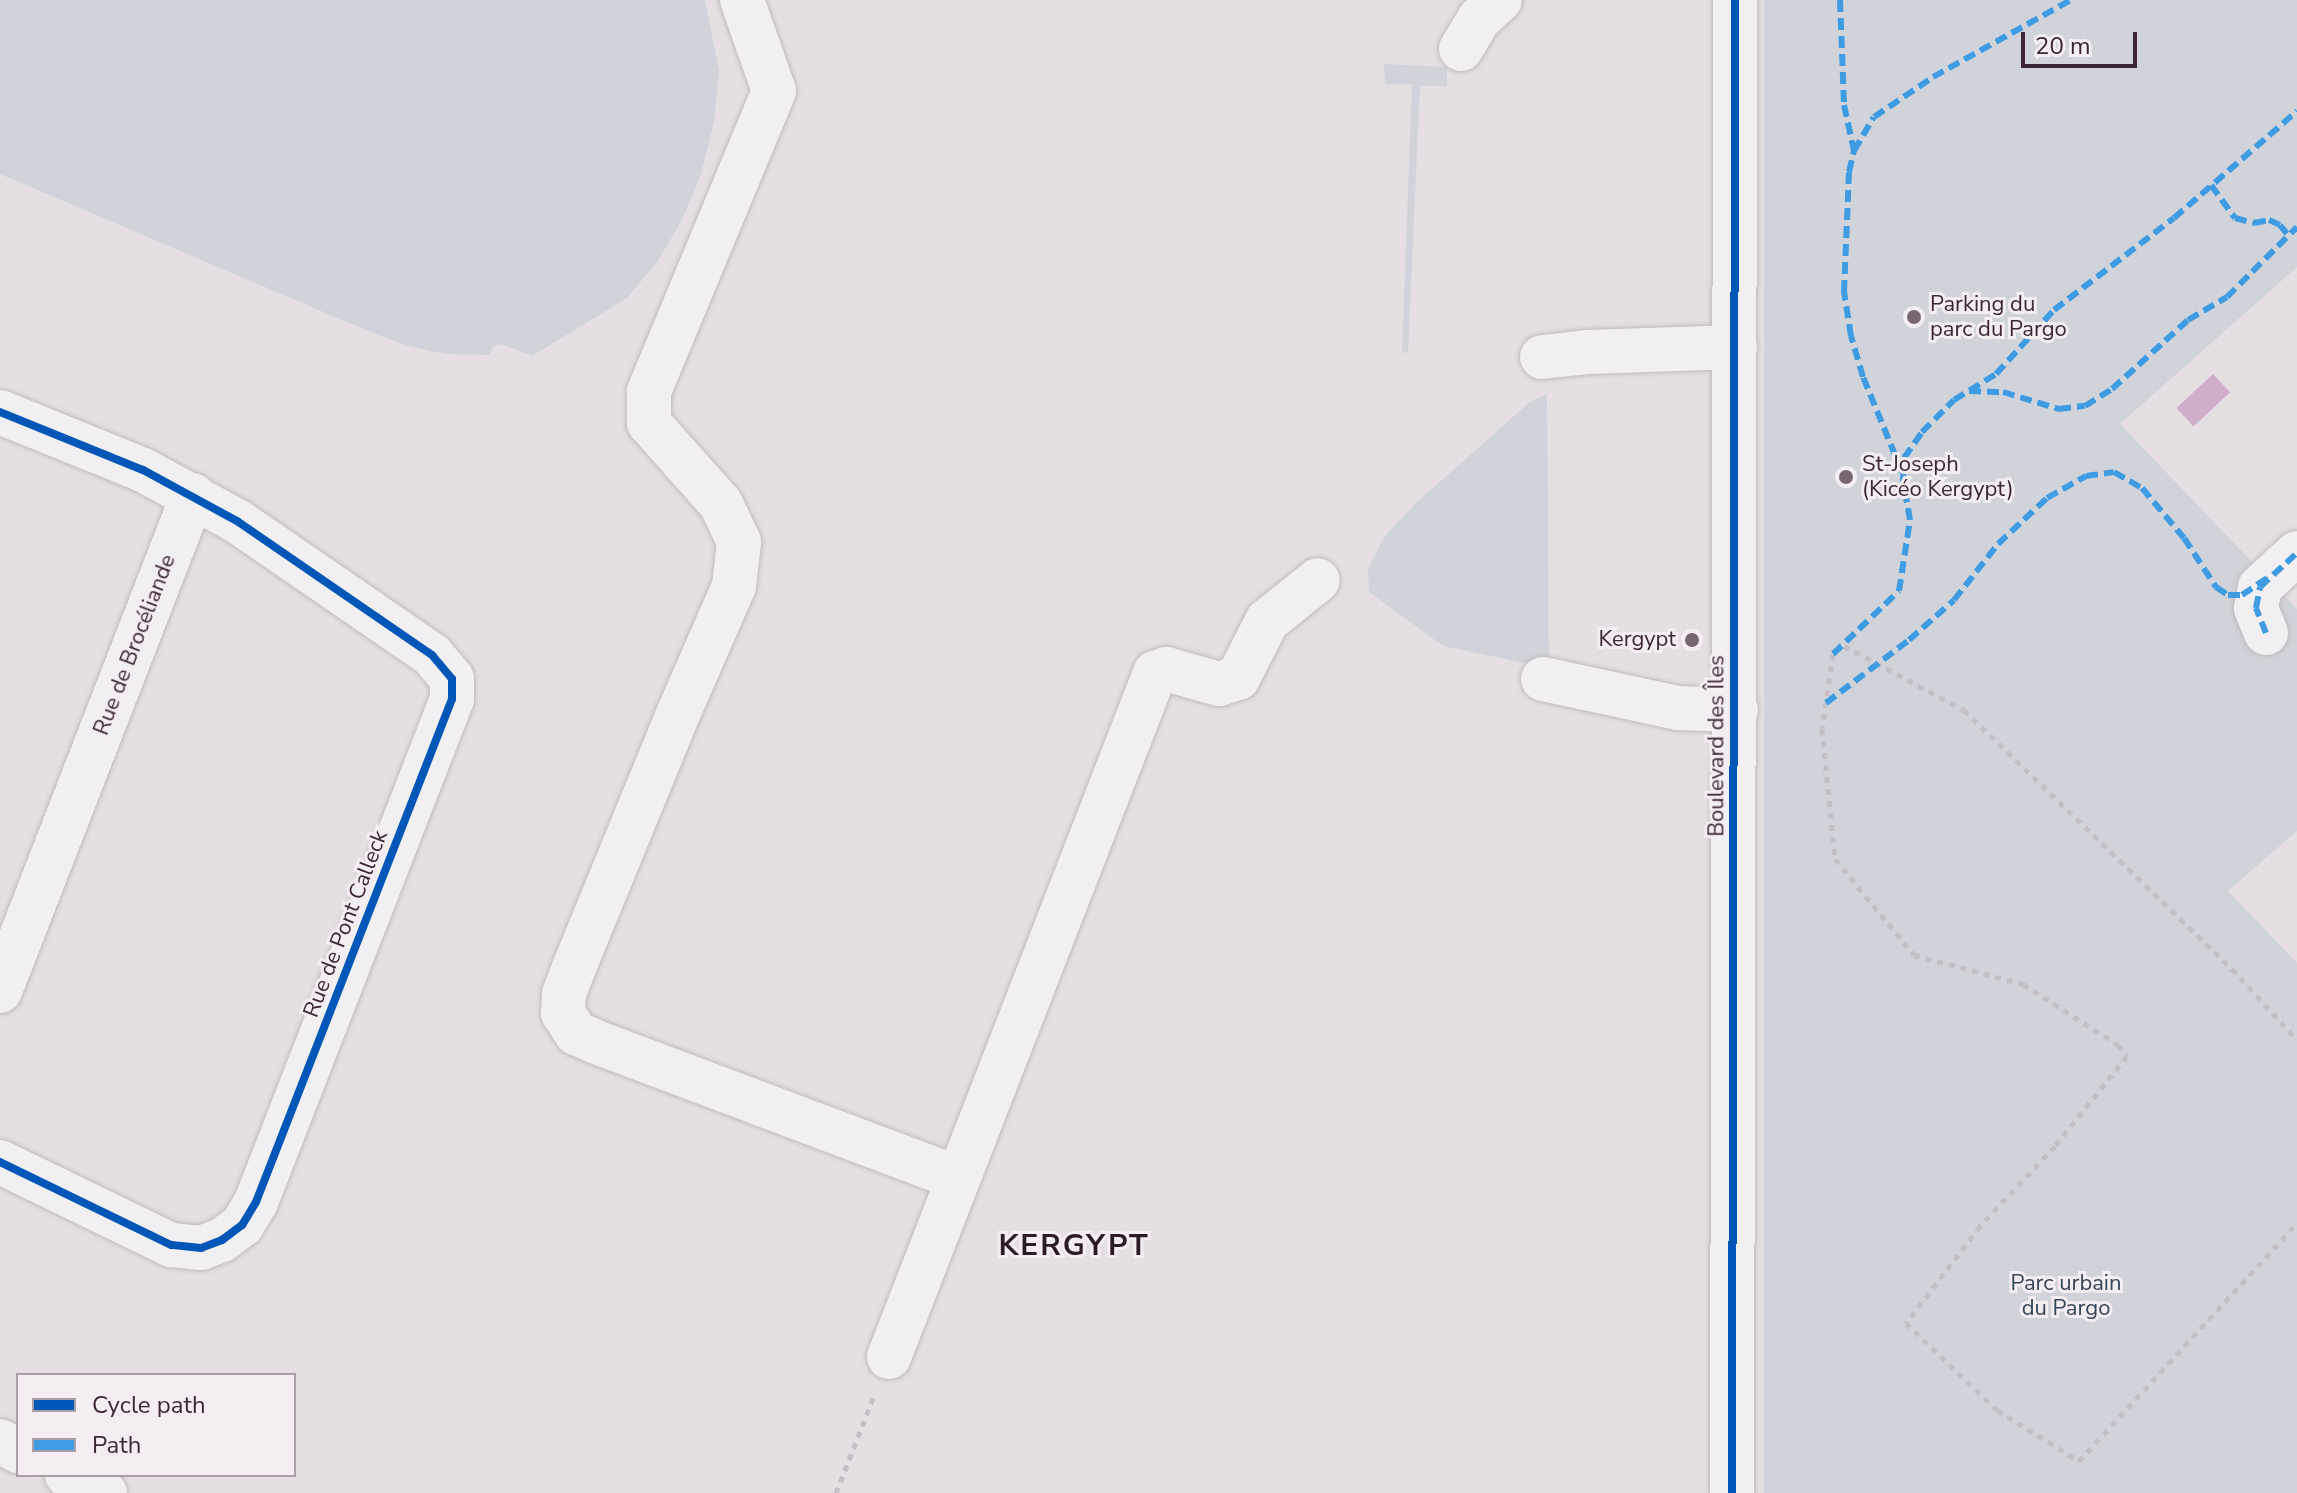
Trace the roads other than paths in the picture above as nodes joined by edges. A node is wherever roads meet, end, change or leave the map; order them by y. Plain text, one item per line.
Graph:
1 (742, 0) edge
2 (1500, 0) edge
3 (1735, 0) edge
4 (1461, 49) dead end
5 (1735, 347) junction
6 (1542, 357) dead end
7 (0, 412) edge
8 (193, 495) junction
9 (2297, 553) edge
10 (1318, 580) dead end
11 (2266, 633) dead end
12 (1543, 679) dead end
13 (1736, 710) junction
14 (0, 991) edge
15 (0, 1162) edge
16 (958, 1178) junction
17 (889, 1357) road end
18 (71, 1477) edge
19 (105, 1493) edge
20 (1732, 1493) edge

1 - 16 street
2 - 4 street
3 - 5 street, Boulevard des Îles
5 - 6 street
5 - 13 street, Boulevard des Îles
7 - 8 street
8 - 14 street, Rue de Brocéliande
8 - 15 street, Rue de Pont Calleck
9 - 11 street
10 - 16 street
12 - 13 street
13 - 20 street, Boulevard des Îles
16 - 17 street
18 - 19 street

